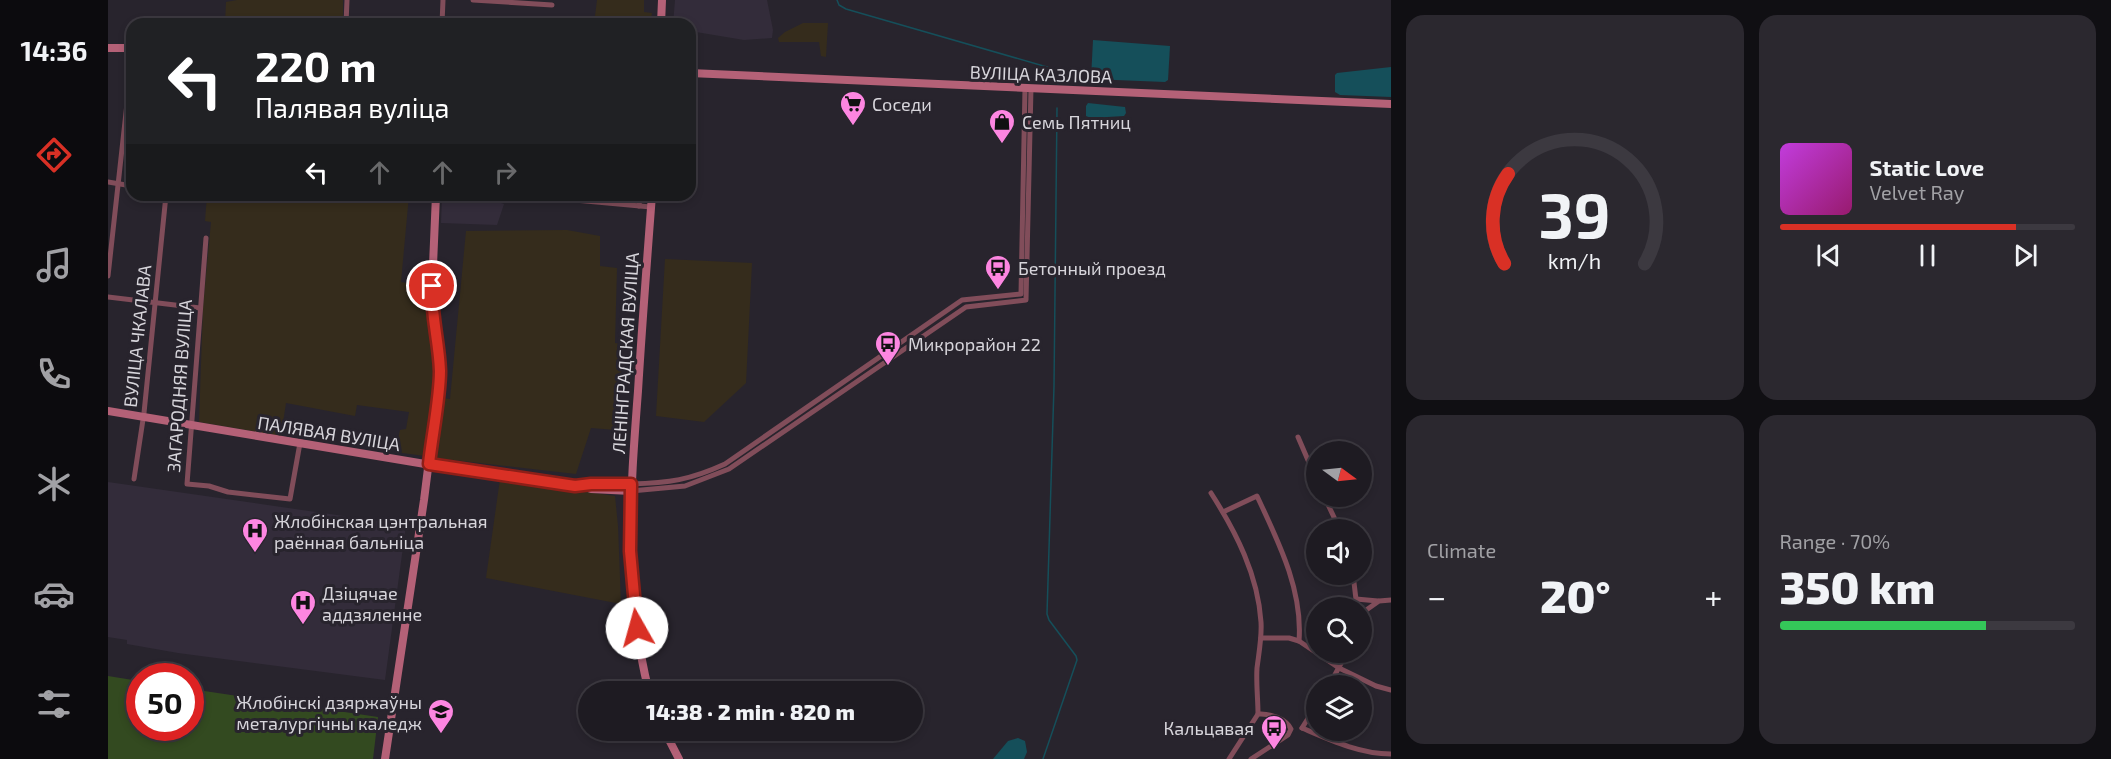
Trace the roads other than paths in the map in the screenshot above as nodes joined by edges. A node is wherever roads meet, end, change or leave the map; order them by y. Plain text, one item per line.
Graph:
1 (347, 0) edge
2 (443, 0) edge
3 (473, 0) edge
4 (662, 0) edge
5 (552, 5) dead end
6 (346, 18) edge
7 (442, 18) edge
8 (661, 18) edge
9 (108, 48) edge
10 (126, 48) edge
11 (696, 74) edge
12 (1028, 88) junction
13 (1391, 104) edge
14 (126, 112) edge
15 (108, 182) edge
16 (118, 184) junction
17 (126, 185) edge
18 (165, 201) edge
19 (436, 201) edge
20 (585, 201) edge
21 (639, 201) edge
22 (652, 201) edge
23 (639, 206) junction
24 (651, 207) junction
25 (206, 238) dead end
26 (108, 276) edge
27 (108, 297) edge
28 (156, 303) junction
29 (200, 308) junction
30 (108, 411) edge
31 (143, 417) junction
32 (192, 425) junction
33 (1298, 437) dead end
34 (300, 443) junction
35 (1306, 456) edge
36 (429, 464) junction
37 (134, 479) dead end
38 (631, 488) junction
39 (1211, 494) dead end
40 (1223, 512) junction
41 (1391, 600) edge
42 (1372, 602) edge
43 (1379, 602) junction
44 (1372, 607) edge
45 (1261, 638) junction
46 (1299, 641) junction
47 (1342, 663) edge
48 (1339, 668) junction
49 (1335, 675) edge
50 (647, 681) edge
51 (1391, 690) edge
52 (1258, 714) junction
53 (1306, 722) edge
54 (1302, 728) junction
55 (1291, 732) junction
56 (669, 741) edge
57 (1391, 754) edge
58 (385, 759) edge
59 (678, 759) edge
60 (1229, 759) edge
61 (1251, 759) edge

1 - 6 street
2 - 7 street
3 - 5 street
4 - 8 main road
9 - 10 main road
11 - 12 main road, ВУЛІЦА КАЗЛОВА
12 - 13 main road, ВУЛІЦА КАЗЛОВА
12 - 38 street
14 - 16 street
15 - 16 street
16 - 17 street
16 - 26 street
18 - 28 street, ВУЛІЦА ЧКАЛАВА
19 - 36 main road
20 - 23 street
21 - 23 street
22 - 24 main road, ЛЕНІНГРАДСКАЯ ВУЛІЦА
23 - 24 street
24 - 38 main road, ЛЕНІНГРАДСКАЯ ВУЛІЦА
25 - 29 street, ЗАГАРОДНЯЯ ВУЛІЦА
27 - 28 street
28 - 29 street
28 - 31 street, ВУЛІЦА ЧКАЛАВА
29 - 32 street, ЗАГАРОДНЯЯ ВУЛІЦА
30 - 31 main road, ПАЛЯВАЯ ВУЛІЦА
31 - 32 main road, ПАЛЯВАЯ ВУЛІЦА
31 - 37 street, ВУЛІЦА ЧКАЛАВА
32 - 34 main road, ПАЛЯВАЯ ВУЛІЦА
32 - 34 street, ЗАГАРОДНЯЯ ВУЛІЦА
33 - 35 street
34 - 36 main road, ПАЛЯВАЯ ВУЛІЦА
36 - 38 main road, ПАЛЯВАЯ ВУЛІЦА
36 - 58 main road
38 - 50 main road, ЛЕНІНГРАДСКАЯ ВУЛІЦА
39 - 40 street
40 - 45 street
40 - 46 street
41 - 43 street
42 - 43 street
43 - 44 street
45 - 46 street
45 - 52 street
46 - 48 street
47 - 48 street
48 - 49 street
48 - 51 street
52 - 55 street
52 - 60 street
53 - 54 street
54 - 55 street
54 - 57 street
55 - 61 street
56 - 59 main road

